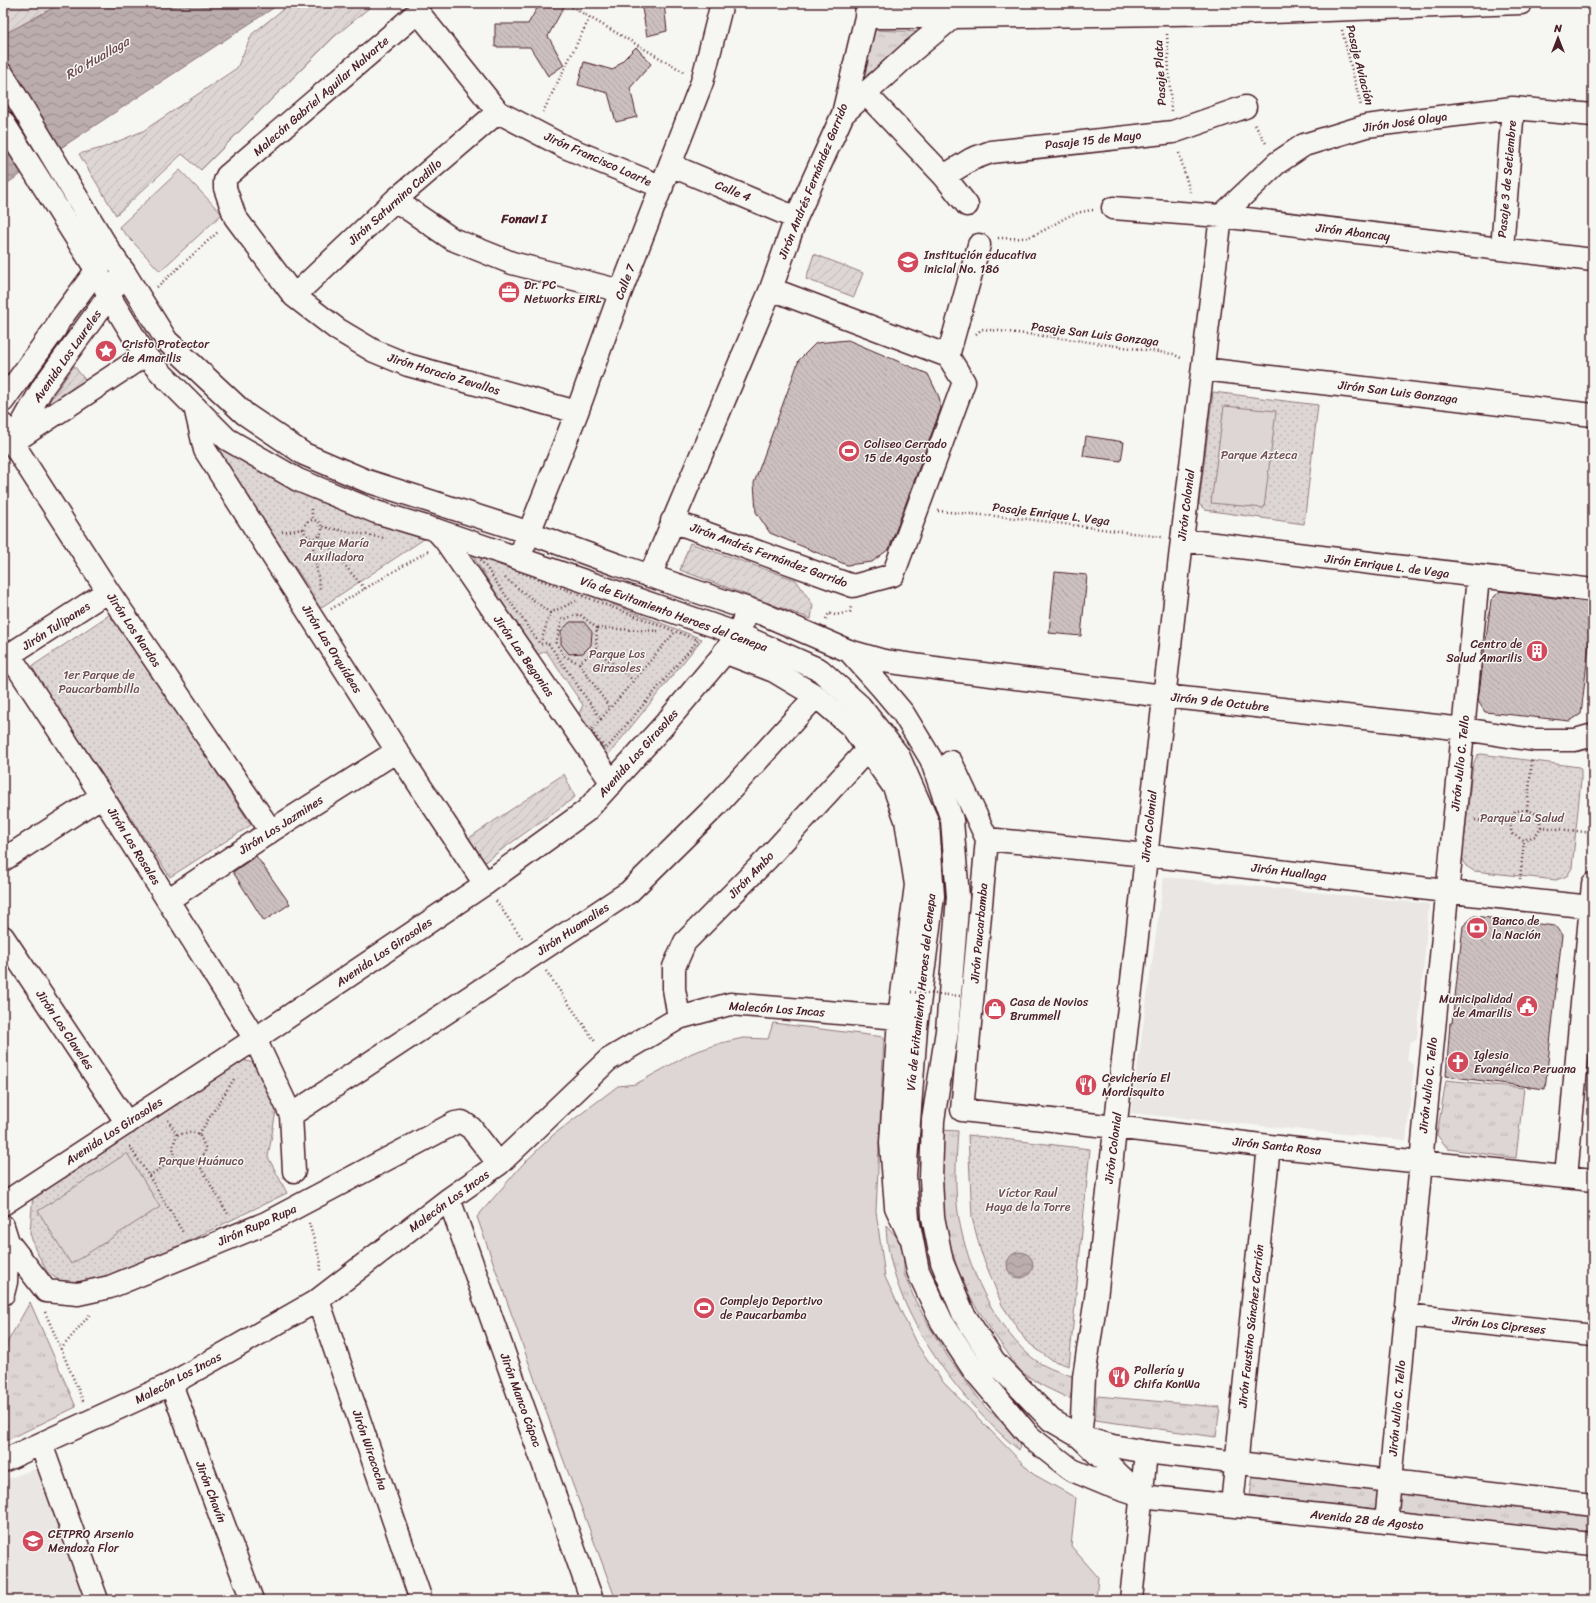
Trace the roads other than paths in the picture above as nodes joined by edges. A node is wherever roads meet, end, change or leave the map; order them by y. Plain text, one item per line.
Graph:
1 (722, 3) edge
2 (1521, 3) edge
3 (867, 10) edge
4 (418, 12) joint
5 (953, 17) junction
6 (3, 74) edge
7 (866, 94) junction
8 (1245, 107) road end
9 (1513, 108) junction
10 (498, 112) junction
11 (843, 114) junction
12 (1593, 115) edge
13 (3, 122) edge
14 (670, 165) junction
15 (944, 176) junction
16 (225, 181) joint
17 (662, 186) junction
18 (396, 200) junction
19 (967, 205) dead end
20 (1113, 208) road end
21 (1221, 216) junction
22 (796, 218) junction
23 (987, 241) road end
24 (1502, 249) junction
25 (110, 252) junction
26 (1593, 260) edge
27 (96, 271) junction
28 (124, 272) junction
29 (770, 288) junction
30 (621, 291) junction
31 (109, 296) junction
32 (294, 296) junction
33 (145, 355) junction
34 (948, 356) junction
35 (1203, 369) junction
36 (3, 401) edge
37 (195, 407) junction
38 (577, 412) junction
39 (1593, 415) edge
40 (6, 438) edge
41 (672, 521) junction
42 (530, 533) junction
43 (440, 535) junction
44 (1182, 540) junction
45 (519, 558) junction
46 (650, 576) junction
47 (1478, 577) junction
48 (1593, 590) edge
49 (108, 591) junction
50 (748, 609) junction
51 (738, 634) junction
52 (849, 651) junction
53 (724, 652) junction
54 (6, 657) edge
55 (816, 696) junction
56 (1164, 696) junction
57 (1464, 729) junction
58 (1593, 735) edge
59 (868, 749) junction
60 (396, 751) junction
61 (952, 762) dead end
62 (612, 783) junction
63 (102, 796) junction
64 (271, 831) junction
65 (987, 839) junction
66 (1146, 855) junction
67 (3, 860) edge
68 (485, 884) junction
69 (1593, 884) edge
70 (1446, 891) junction
71 (168, 900) junction
72 (1591, 907) junction
73 (3, 937) edge
74 (679, 1018) junction
75 (899, 1018) junction
76 (256, 1039) junction
77 (962, 1110) joint
78 (291, 1115) junction
79 (127, 1123) junction
80 (1115, 1127) junction
81 (1269, 1146) junction
82 (1421, 1161) junction
83 (499, 1164) junction
84 (294, 1171) dead end
85 (1566, 1177) junction
86 (1593, 1180) edge
87 (449, 1199) junction
88 (3, 1204) edge
89 (5, 1234) edge
90 (913, 1242) junction
91 (3, 1294) edge
92 (318, 1300) junction
93 (1405, 1315) junction
94 (1593, 1335) edge
95 (171, 1384) junction
96 (1080, 1437) junction
97 (41, 1444) junction
98 (1146, 1452) junction
99 (3, 1461) edge
100 (1236, 1463) junction
101 (1390, 1480) junction
102 (1141, 1496) junction
103 (1232, 1505) junction
104 (1593, 1505) edge
105 (1386, 1522) junction
106 (1593, 1544) edge
107 (97, 1600) edge
108 (252, 1600) edge
109 (421, 1600) edge
110 (592, 1600) edge
111 (1131, 1600) edge

1 - 14 street, Calle 7
2 - 5 street
3 - 5 street
3 - 11 street, Jirón Andrés Fernández Garrido
4 - 10 street, Jirón Francisco Loarte
4 - 16 street, Malecón Gabriel Aguilar Nalvarte
5 - 7 street
6 - 25 street
7 - 11 street
7 - 15 street
8 - 15 street, Pasaje 15 de Mayo
9 - 12 street, Jirón José Olaya
9 - 21 street, Jirón José Olaya
9 - 24 street, Pasaje 3 de Setiembre
10 - 17 street, Jirón Francisco Loarte
10 - 18 street, Jirón Saturnino Cadillo
11 - 22 street, Jirón Andrés Fernández Garrido
13 - 27 street, Vía de Evitamiento Heroes del Cenepa
14 - 17 street, Calle 7
14 - 22 street, Calle 4
15 - 19 street
16 - 32 street, Jirón Horacio Zevallos
17 - 30 street, Calle 7
18 - 30 street
18 - 32 street, Jirón Saturnino Cadillo
20 - 21 street, Jirón Abancay
21 - 24 street, Jirón Abancay
21 - 35 street, Jirón Colonial
22 - 29 street, Jirón Andrés Fernández Garrido
23 - 34 street
24 - 26 street, Jirón Abancay
25 - 27 street
25 - 28 street
27 - 31 street, Vía de Evitamiento Heroes del Cenepa
27 - 36 street
28 - 31 street, Avenida Los Laureles
28 - 42 street
29 - 34 street
29 - 41 street, Jirón Andrés Fernández Garrido
30 - 38 street, Calle 7
31 - 33 street, Vía de Evitamiento Heroes del Cenepa
31 - 40 street, Avenida Los Laureles
32 - 38 street, Jirón Horacio Zevallos
33 - 37 street, Vía de Evitamiento Heroes del Cenepa
33 - 40 street, Avenida Los Laureles
34 - 41 street, Jirón Andrés Fernández Garrido
35 - 39 street, Jirón San Luis Gonzaga
35 - 44 street, Jirón Colonial
37 - 43 street, Vía de Evitamiento Heroes del Cenepa
37 - 60 street, Jirón Las Orquídeas
38 - 42 street, Calle 7
40 - 49 street, Jirón Los Nardos
41 - 46 street, Jirón Andrés Fernández Garrido
42 - 45 street, Calle 7
42 - 46 street
43 - 45 street, Vía de Evitamiento Heroes del Cenepa
43 - 62 street, Jirón Las Begonias
44 - 47 street, Jirón Enrique L. de Vega
44 - 56 street, Jirón Colonial
45 - 51 street, Vía de Evitamiento Heroes del Cenepa
46 - 50 street
47 - 48 street, Jirón Enrique L. de Vega
47 - 57 street, Jirón Julio C. Tello
49 - 54 street, Jirón Tulipanes
49 - 64 street, Jirón Los Nardos
50 - 51 street, Avenida Los Girasoles
50 - 52 street
51 - 53 street, Avenida Los Girasoles
51 - 90 street, Vía de Evitamiento Heroes del Cenepa
52 - 56 street, Jirón 9 de Octubre
52 - 96 street
53 - 55 street
53 - 62 street, Avenida Los Girasoles
54 - 63 street, Jirón Los Rosales
55 - 59 street
55 - 78 street, Jirón Huamalies
56 - 57 street, Jirón 9 de Octubre
56 - 66 street, Jirón Colonial
57 - 58 street, Jirón 9 de Octubre
57 - 70 street, Jirón Julio C. Tello
59 - 74 street, Jirón Ambo
59 - 75 street
60 - 64 street, Jirón Los Jazmines
60 - 68 street, Jirón Las Orquídeas
61 - 65 street, Jirón Paucarbamba
62 - 68 street, Avenida Los Girasoles
63 - 67 street
63 - 71 street, Jirón Los Rosales
64 - 71 street, Jirón Los Jazmines
65 - 66 street, Jirón Huallaga
65 - 77 street, Jirón Paucarbamba
66 - 70 street, Jirón Huallaga
66 - 80 street, Jirón Colonial
68 - 76 street, Avenida Los Girasoles
69 - 72 street
70 - 72 street, Jirón Huallaga
70 - 82 street, Jirón Julio C. Tello
71 - 76 street, Jirón Los Rosales
72 - 85 street
73 - 79 street, Jirón Los Claveles
74 - 75 street, Malecón Los Incas
74 - 83 street, Malecón Los Incas
75 - 90 street
76 - 78 street, Jirón Los Rosales
76 - 79 street, Avenida Los Girasoles
77 - 80 street, Jirón Santa Rosa
78 - 84 street
79 - 88 street, Avenida Los Girasoles
80 - 81 street, Jirón Santa Rosa
80 - 96 street, Jirón Colonial
81 - 82 street, Jirón Santa Rosa
81 - 100 street, Jirón Faustino Sánchez Carrión
82 - 85 street, Jirón Santa Rosa
82 - 93 street, Jirón Julio C. Tello
83 - 87 street, Malecón Los Incas
83 - 89 street, Jirón Rupa Rupa
85 - 86 street, Jirón Santa Rosa
87 - 92 street, Malecón Los Incas
87 - 110 street, Jirón Manco Cápac
89 - 91 street
90 - 102 street, Vía de Evitamiento Heroes del Cenepa
92 - 95 street, Malecón Los Incas
92 - 109 street, Jirón Wiracocha
93 - 94 street, Jirón Los Cipreses
93 - 101 street, Jirón Julio C. Tello
95 - 97 street, Malecón Los Incas
95 - 108 street, Jirón Chavín
96 - 98 street
96 - 102 street
97 - 99 street, Malecón Los Incas
97 - 107 street
98 - 100 street
98 - 102 street
100 - 101 street
100 - 103 street, Jirón Faustino Sánchez Carrión
101 - 104 street
101 - 105 street, Jirón Julio C. Tello
102 - 103 street, Avenida 28 de Agosto
102 - 111 street
103 - 105 street, Avenida 28 de Agosto
105 - 106 street, Avenida 28 de Agosto

